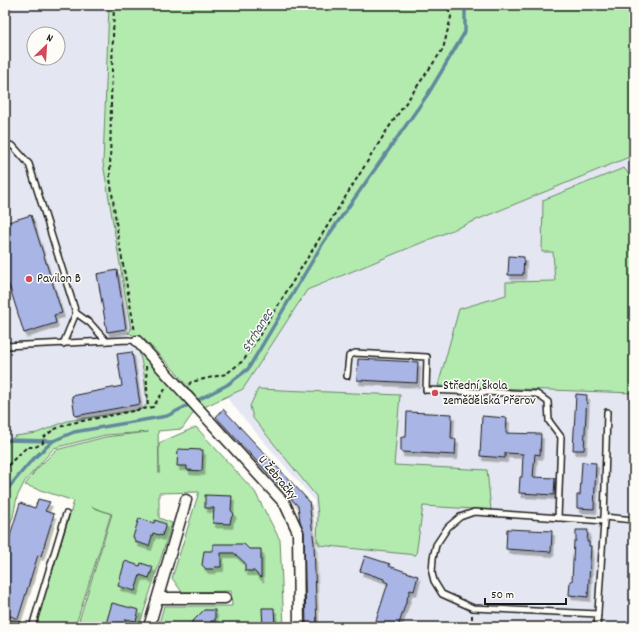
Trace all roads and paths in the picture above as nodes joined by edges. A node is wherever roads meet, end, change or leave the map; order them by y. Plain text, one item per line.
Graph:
1 (114, 5) edge
2 (447, 5) edge
3 (5, 144) edge
4 (76, 313) junction
5 (106, 341) junction
6 (137, 341) junction
7 (62, 344) junction
8 (5, 346) edge
9 (145, 361) dead end
10 (347, 376) dead end
11 (174, 381) junction
12 (185, 392) junction
13 (148, 408) junction
14 (607, 412) dead end
15 (5, 472) edge
16 (186, 500) dead end
17 (66, 514) dead end
18 (558, 518) junction
19 (604, 519) junction
20 (634, 520) edge
21 (158, 598) junction
22 (225, 598) dead end
23 (472, 608) junction
24 (598, 614) junction
25 (32, 627) edge
26 (148, 627) edge
27 (299, 627) edge
28 (473, 627) edge
29 (597, 627) edge

1 - 6 path
2 - 12 path
3 - 4 lane
4 - 5 lane
4 - 7 lane
5 - 6 lane
5 - 7 lane
6 - 11 street, U Žebračky
7 - 8 lane
9 - 13 path
10 - 18 lane
11 - 12 street, U Žebračky
11 - 13 path
12 - 27 street, U Žebračky
13 - 15 path
14 - 19 lane
16 - 21 street
17 - 25 lane
18 - 19 lane
18 - 23 lane
19 - 20 lane
19 - 24 lane
21 - 22 street
21 - 26 street
23 - 24 lane
23 - 28 path
24 - 29 lane

